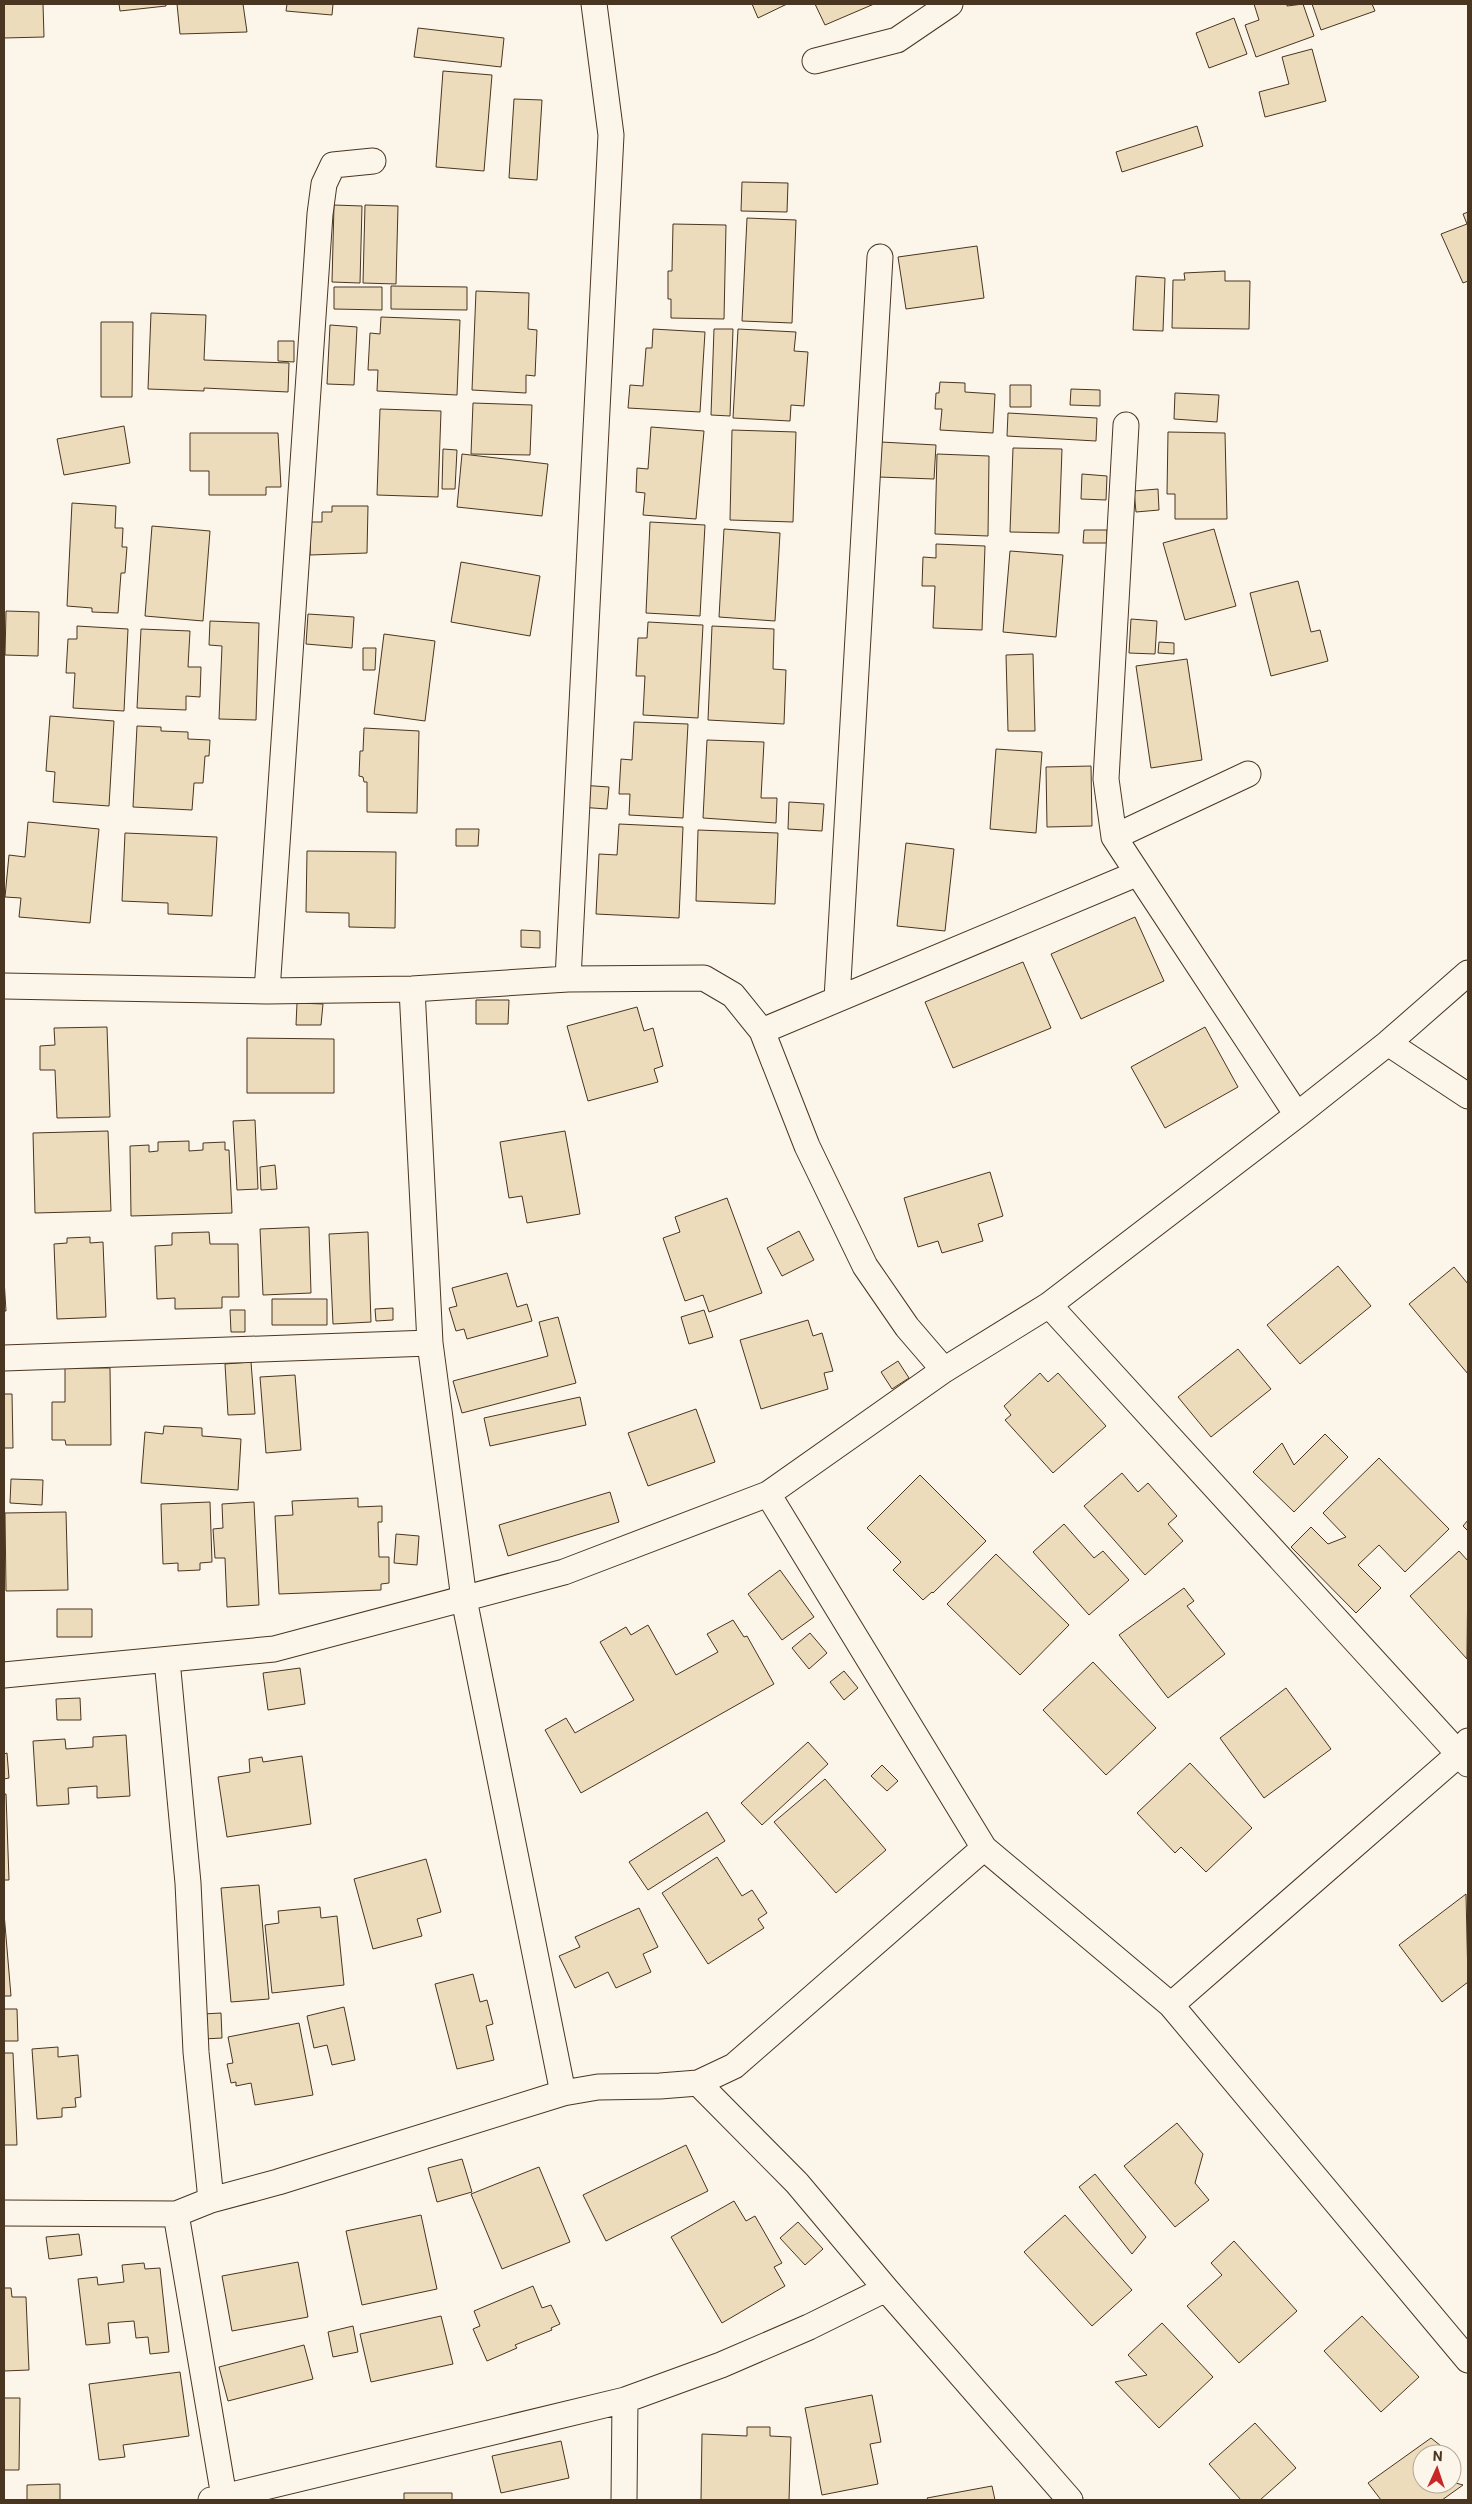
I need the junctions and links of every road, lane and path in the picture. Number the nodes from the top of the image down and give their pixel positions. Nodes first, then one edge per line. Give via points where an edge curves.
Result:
1 (594, 4) edge
2 (950, 4) edge
3 (815, 61) dead end
4 (373, 161) dead end
5 (880, 257) dead end
6 (1126, 425) dead end
7 (1248, 774) dead end
8 (1114, 837) junction
9 (1136, 874) junction
10 (1468, 973) edge
11 (568, 979) junction
12 (4, 986) edge
13 (412, 989) junction
14 (267, 991) junction
15 (837, 999) junction
16 (762, 1031) junction
17 (1388, 1043) junction
18 (1468, 1096) edge
19 (1297, 1115) junction
20 (1049, 1305) junction
21 (430, 1343) junction
22 (4, 1358) edge
23 (944, 1370) junction
24 (768, 1494) junction
25 (464, 1599) junction
26 (168, 1660) junction
27 (4, 1676) edge
28 (1465, 1753) edge
29 (984, 1848) junction
30 (1171, 2005) junction
31 (698, 2083) junction
32 (562, 2093) junction
33 (210, 2200) junction
34 (4, 2213) edge
35 (176, 2214) junction
36 (886, 2289) junction
37 (1468, 2360) edge
38 (625, 2400) junction
39 (218, 2499) edge
40 (624, 2500) edge
41 (1070, 2500) edge

1 - 11 street via 606,87 610,154
2 - 3 street via 897,40
4 - 14 street via 333,165 324,184 320,214
5 - 15 street
6 - 8 street via 1106,778
7 - 8 street
8 - 9 street
9 - 15 street
9 - 19 street
10 - 17 street
11 - 13 street
11 - 16 street via 704,978 733,995
12 - 14 street
13 - 14 street
13 - 21 street
15 - 16 street
16 - 23 street via 808,1146 864,1266 906,1328
17 - 18 street
17 - 19 street
19 - 20 street
20 - 23 street
20 - 28 street
21 - 22 street
21 - 25 street
23 - 24 street
24 - 25 street via 564,1572
24 - 29 street
25 - 26 street via 274,1649
25 - 32 street
26 - 27 street
26 - 33 street via 188,1883 196,2052
28 - 30 street
29 - 30 street
29 - 31 street via 734,2066
30 - 37 street
31 - 32 street via 598,2087
31 - 36 street via 798,2183
32 - 33 street via 297,2177
33 - 35 street
34 - 35 street
35 - 39 street
36 - 38 street via 721,2365
36 - 41 street
38 - 39 street
38 - 40 street

